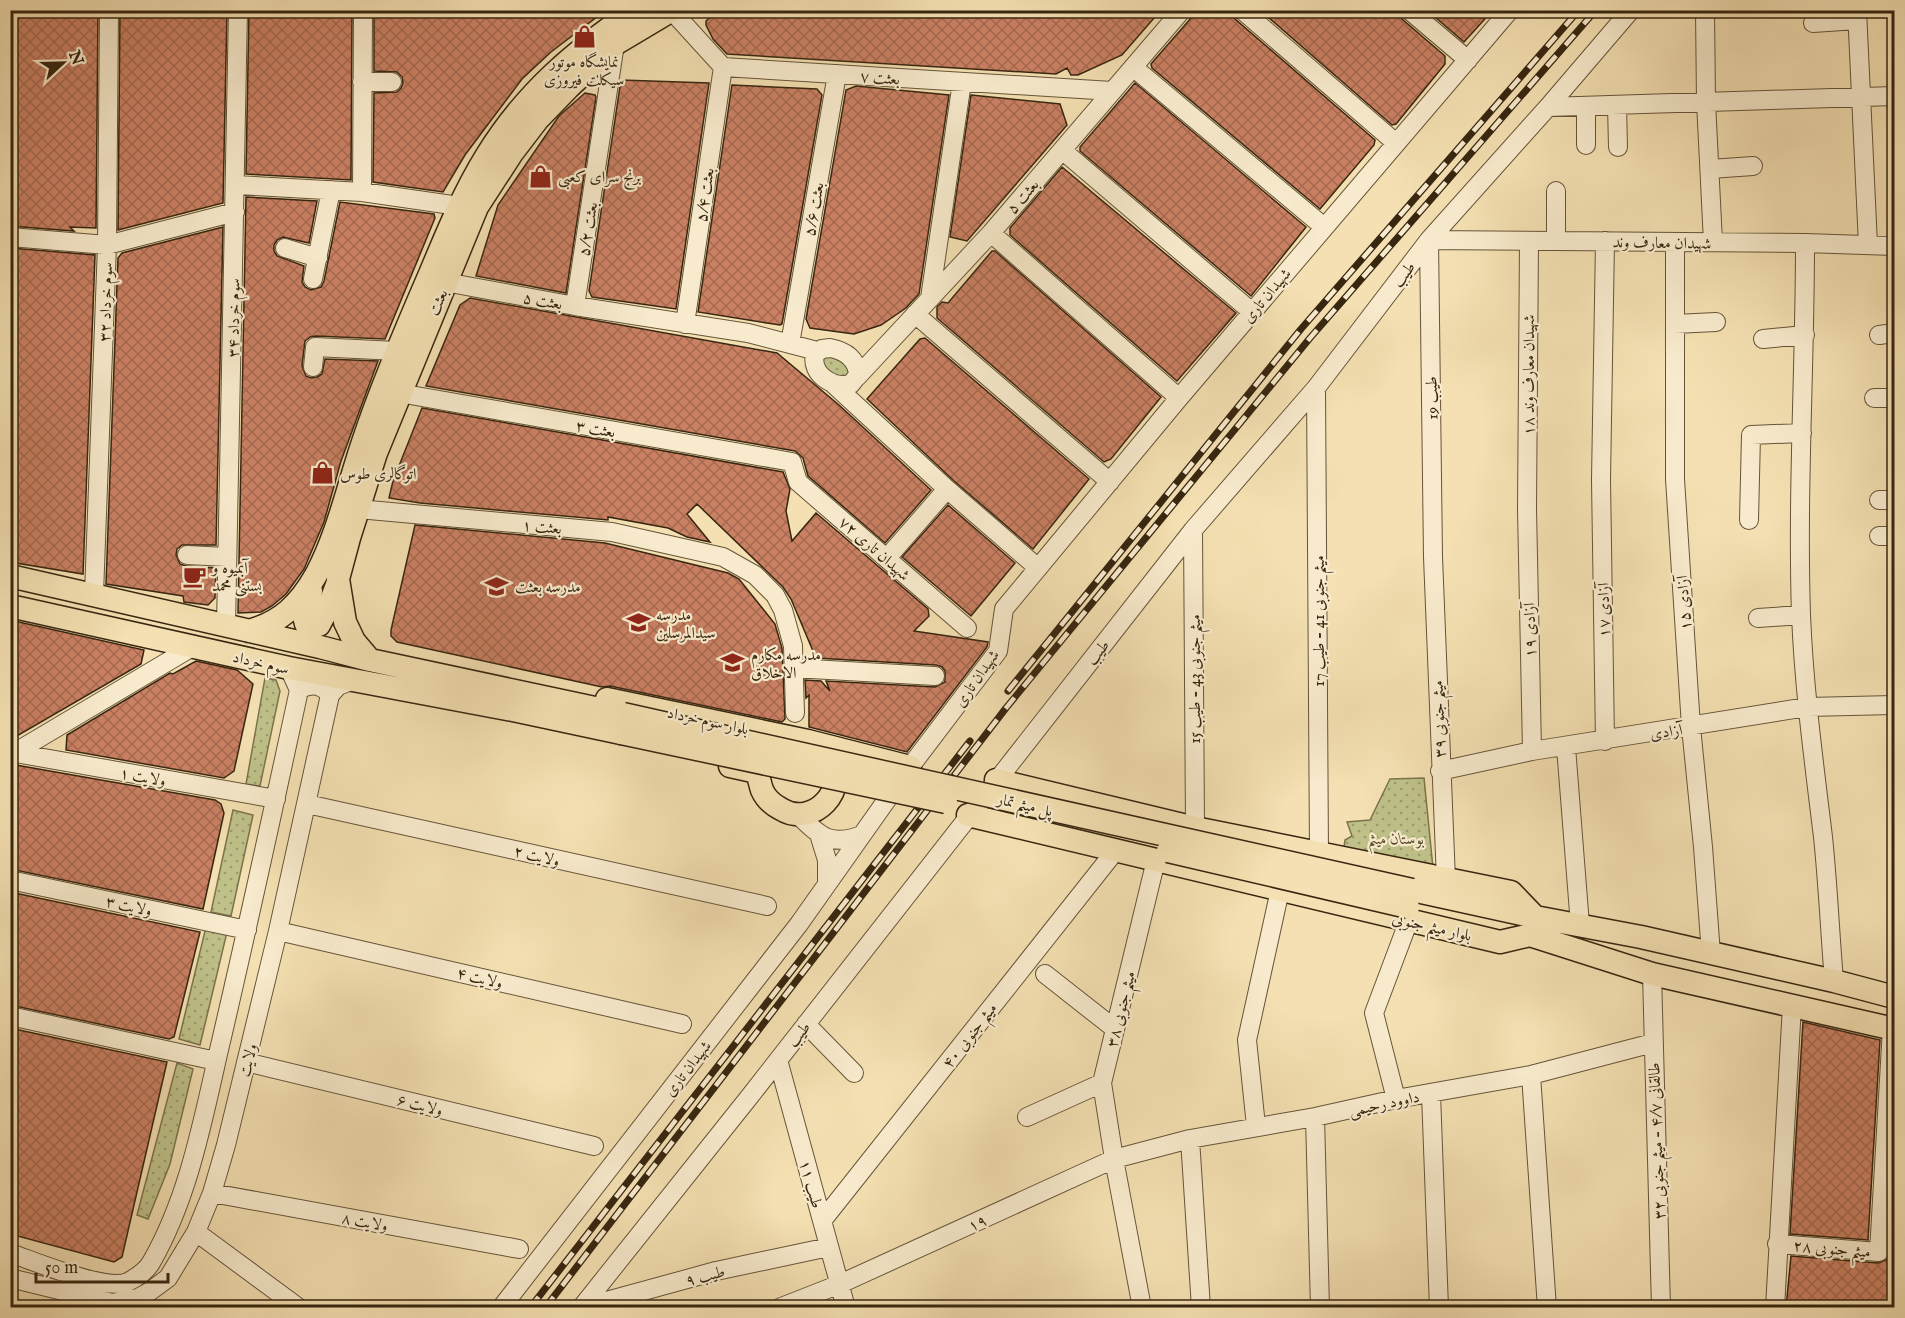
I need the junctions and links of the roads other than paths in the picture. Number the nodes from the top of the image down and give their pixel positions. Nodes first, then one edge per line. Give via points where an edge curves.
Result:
1 (109, 10) edge
2 (238, 10) edge
3 (363, 10) edge
4 (635, 10) edge
5 (672, 10) edge
6 (1242, 10) edge
7 (1409, 10) edge
8 (1510, 10) edge
9 (1631, 10) edge
10 (1705, 10) edge
11 (1176, 14) edge
12 (1857, 15) edge
13 (1813, 23) dead end
14 (615, 44) junction
15 (1468, 60) junction
16 (723, 67) junction
17 (1133, 67) junction
18 (837, 74) junction
19 (392, 81) dead end
20 (362, 82) junction
21 (962, 82) junction
22 (1112, 91) junction
23 (1894, 96) edge
24 (1860, 97) junction
25 (1706, 102) junction
26 (1617, 105) junction
27 (1586, 106) junction
28 (1548, 107) junction
29 (1396, 143) junction
30 (1586, 145) dead end
31 (1618, 147) dead end
32 (1062, 150) junction
33 (1753, 166) dead end
34 (1710, 169) junction
35 (236, 186) junction
36 (331, 190) junction
37 (1556, 191) dead end
38 (362, 192) junction
39 (459, 206) junction
40 (235, 213) junction
41 (1324, 227) junction
42 (991, 233) junction
43 (10, 237) edge
44 (1429, 240) junction
45 (1529, 241) junction
46 (1556, 241) junction
47 (1605, 241) junction
48 (1675, 242) junction
49 (1713, 242) junction
50 (1805, 243) junction
51 (107, 245) junction
52 (1868, 245) junction
53 (1894, 246) edge
54 (285, 248) dead end
55 (318, 258) junction
56 (313, 279) dead end
57 (446, 282) junction
58 (930, 298) junction
59 (575, 306) junction
60 (1252, 312) junction
61 (915, 314) junction
62 (1716, 322) dead end
63 (685, 324) junction
64 (1675, 324) junction
65 (1805, 335) junction
66 (1763, 339) dead end
67 (790, 344) junction
68 (397, 351) junction
69 (817, 351) junction
70 (313, 367) dead end
71 (857, 377) junction
72 (831, 382) junction
73 (1316, 388) junction
74 (399, 393) junction
75 (1179, 398) junction
76 (1874, 398) dead end
77 (1894, 398) edge
78 (1802, 433) junction
79 (792, 462) joint
80 (1110, 482) junction
81 (947, 489) junction
82 (358, 509) junction
83 (1527, 509) joint
84 (1749, 520) dead end
85 (1193, 530) junction
86 (187, 555) dead end
87 (227, 557) junction
88 (1433, 557) joint
89 (887, 558) junction
90 (1037, 567) junction
91 (316, 575) junction
92 (10, 576) edge
93 (339, 579) junction
94 (94, 594) junction
95 (10, 606) edge
96 (1801, 615) junction
97 (1758, 618) dead end
98 (226, 626) junction
99 (967, 628) dead end
100 (249, 631) junction
101 (195, 646) junction
102 (320, 646) joint
103 (370, 660) junction
104 (289, 668) junction
105 (793, 668) junction
106 (936, 676) dead end
107 (351, 681) junction
108 (299, 690) junction
109 (330, 695) junction
110 (509, 699) junction
111 (1894, 705) edge
112 (1807, 707) junction
113 (795, 712) dead end
114 (1691, 727) junction
115 (808, 741) junction
116 (1605, 741) junction
117 (1566, 747) junction
118 (1532, 751) junction
119 (12, 753) edge
120 (910, 767) junction
121 (1440, 771) junction
122 (996, 780) junction
123 (1050, 794) junction
124 (276, 799) junction
125 (307, 804) junction
126 (792, 814) junction
127 (968, 815) junction
128 (1195, 828) junction
129 (1039, 833) junction
130 (819, 834) junction
131 (862, 835) junction
132 (1116, 850) junction
133 (1319, 855) junction
134 (1156, 860) junction
135 (10, 880) edge
136 (1446, 880) junction
137 (827, 884) junction
138 (1280, 890) junction
139 (767, 906) dead end
140 (1410, 906) junction
141 (1580, 925) junction
142 (1532, 926) junction
143 (247, 930) junction
144 (278, 930) junction
145 (1711, 954) junction
146 (1045, 974) dead end
147 (1652, 974) junction
148 (1834, 981) junction
149 (1894, 997) edge
150 (1791, 1005) junction
151 (11, 1016) edge
152 (682, 1024) dead end
153 (806, 1024) junction
154 (1893, 1028) edge
155 (1115, 1029) junction
156 (1653, 1043) junction
157 (778, 1060) junction
158 (216, 1061) junction
159 (246, 1062) junction
160 (854, 1073) dead end
161 (1531, 1075) junction
162 (1102, 1083) junction
163 (1431, 1094) junction
164 (1396, 1099) junction
165 (1028, 1117) dead end
166 (1315, 1118) junction
167 (1256, 1126) junction
168 (1190, 1139) junction
169 (594, 1146) dead end
170 (1114, 1159) junction
171 (212, 1193) junction
172 (822, 1221) junction
173 (196, 1232) junction
174 (1777, 1244) junction
175 (829, 1247) junction
176 (519, 1249) dead end
177 (10, 1253) edge
178 (151, 1264) junction
179 (10, 1278) edge
180 (168, 1278) junction
181 (114, 1283) junction
182 (840, 1284) junction
183 (112, 1303) junction
184 (1135, 1305) edge
185 (299, 1308) edge
186 (501, 1308) edge
187 (581, 1308) edge
188 (779, 1308) edge
189 (846, 1308) edge
190 (1201, 1308) edge
191 (1320, 1308) edge
192 (1439, 1308) edge
193 (1547, 1308) edge
194 (1661, 1308) edge
195 (1775, 1308) edge

1 - 51 street, سوم خرداد ۳۲
2 - 35 street, سوم خرداد ۳۴
3 - 20 street
4 - 39 main road, بعثت via 548,77 487,154
5 - 14 main road, بعثت
5 - 16 street
6 - 29 street
7 - 15 street
8 - 15 street, شهیدان تاری
9 - 28 street, طیب
10 - 25 street
11 - 17 street, بعثت ۵
12 - 13 street
12 - 24 street
14 - 57 main road, بعثت via 538,119 512,153 477,207
14 - 59 street, بعثت ۵/۲
15 - 29 street, شهیدان تاری
16 - 18 street, بعثت ۷
16 - 63 street, بعثت ۵/۴
17 - 22 street, بعثت ۵
17 - 41 street
18 - 21 street, بعثت ۷
18 - 67 street, بعثت ۵/۶
19 - 20 street
20 - 38 street
21 - 22 street, بعثت ۷
21 - 58 street
22 - 32 street, بعثت ۵
23 - 24 street
24 - 25 street
24 - 52 street
25 - 26 street
25 - 34 street
26 - 27 street
26 - 31 street
27 - 28 street
27 - 30 street
28 - 44 street, طیب
29 - 41 street, شهیدان تاری
32 - 42 street, بعثت ۵
32 - 60 street
33 - 34 street
34 - 49 street
35 - 36 street
35 - 40 street, سوم خرداد ۳۴
36 - 38 street
36 - 55 street
37 - 46 street
38 - 39 street
39 - 68 main road, بعثت
40 - 51 street
40 - 87 street, سوم خرداد ۳۴
41 - 60 street, شهیدان تاری
42 - 58 street, بعثت ۵
42 - 75 street
43 - 51 street
44 - 45 street, شهیدان معارف وند
44 - 73 street, طیب
44 - 88 street, طیب 19
45 - 46 street, شهیدان معارف وند
45 - 83 street, شهیدان معارف وند ۱۸
46 - 47 street, شهیدان معارف وند
47 - 48 street, شهیدان معارف وند
47 - 116 street, آزادی ۱۷ via 1601,480
48 - 49 street, شهیدان معارف وند
48 - 64 street, آزادی ۱۵
49 - 50 street, شهیدان معارف وند
50 - 52 street, شهیدان معارف وند
50 - 65 street
51 - 94 street, سوم خرداد ۳۲
52 - 53 street, شهیدان معارف وند
54 - 55 street
55 - 56 street
57 - 59 street, بعثت ۵
57 - 74 main road, بعثت
58 - 61 street, بعثت ۵
59 - 63 street, بعثت ۵
60 - 75 street, شهیدان تاری
61 - 71 street, بعثت ۵
61 - 80 street
62 - 64 street
63 - 67 street, بعثت ۵
64 - 114 street, آزادی ۱۵ via 1675,479
65 - 66 street
65 - 78 street
67 - 69 street, بعثت ۵
68 - 70 street via 315,347
68 - 91 main road, بعثت
69 - 71 street via 843,351 855,362
69 - 72 street via 814,365
71 - 72 street via 847,385
72 - 81 street
73 - 85 street, طیب
73 - 133 street, میثم جنوبی 41 - طیب 17
74 - 79 street, بعثت ۳
74 - 82 main road, بعثت
75 - 80 street, شهیدان تاری
76 - 77 street
78 - 84 street via 1751,435
78 - 96 street
79 - 89 street, شهیدان تاری ۷۲ via 798,482
80 - 90 street, شهیدان تاری
81 - 89 street
81 - 90 street
82 - 93 main road, بعثت
82 - 105 street, بعثت ۱ via 612,532 723,557 755,575 775,596 789,624
83 - 118 street, آزادی ۱۹
85 - 122 street, طیب
85 - 128 street, میثم جنوبی 43 - طیب 15
86 - 87 street
87 - 98 street, سوم خرداد ۳۴
88 - 121 street, میثم جنوبی ۳۹
89 - 99 street, شهیدان تاری ۷۲
90 - 120 street, شهیدان تاری via 1004,609 998,651
91 - 93 main road via 304,616 310,627 324,619
91 - 100 main road, بعثت via 292,610 267,626
92 - 94 main road, سوم خرداد
93 - 103 main road, بعثت via 345,622
94 - 98 main road, سوم خرداد
95 - 101 main road, سوم خرداد
96 - 97 street
96 - 112 street
98 - 100 main road, سوم خرداد
100 - 102 main road, سوم خرداد
101 - 104 main road, سوم خرداد
101 - 119 street
102 - 103 main road, بلوار سوم خرداد
103 - 110 main road, بلوار سوم خرداد
104 - 107 main road, سوم خرداد
104 - 108 street
105 - 106 street
105 - 113 street, بعثت ۱
107 - 109 street via 338,686
107 - 110 main road, سوم خرداد
108 - 109 street via 309,685 320,686
108 - 124 street, ولایت
109 - 125 street, ولایت
110 - 115 main road, بلوار سوم خرداد via 543,685
110 - 126 main road, بلوار سوم خرداد via 539,726 757,772 772,804
110 - 140 main road, پل میثم تمار, bridge
111 - 112 street, آزادی
112 - 114 street, آزادی
112 - 148 street
114 - 116 street, آزادی
114 - 145 street, آزادی ۱۵
115 - 120 main road, بلوار سوم خرداد
115 - 126 main road via 829,758 836,774 834,788 824,806 812,813
116 - 117 street, آزادی
117 - 118 street, آزادی
117 - 141 street
118 - 121 street, آزادی
119 - 124 street, ولایت ۱
120 - 131 street, شهیدان تاری
121 - 136 street, میثم جنوبی ۳۹
122 - 123 main road
122 - 127 street, طیب
123 - 128 main road
123 - 129 main road via 1039,796 1031,804 1028,815
124 - 143 street, ولایت
125 - 139 street, ولایت ۲
125 - 144 street, ولایت
126 - 130 street
127 - 129 main road, بلوار میثم جنوبی
127 - 153 street, طیب
128 - 133 main road
129 - 132 main road, بلوار میثم جنوبی
130 - 131 street via 834,841
130 - 137 street via 827,860
131 - 137 street, شهیدان تاری
132 - 134 main road, بلوار میثم جنوبی
132 - 172 street, میثم جنوبی ۴۰
133 - 136 main road
134 - 138 main road, بلوار میثم جنوبی
134 - 155 street, میثم جنوبی ۳۸
135 - 143 street, ولایت ۳
136 - 142 main road via 1511,892
137 - 186 street, شهیدان تاری
138 - 140 main road, بلوار میثم جنوبی
138 - 167 street via 1247,1040
140 - 142 main road, پل میثم تمار
140 - 142 main road, بلوار میثم جنوبی via 1500,942
140 - 164 street via 1374,1013
141 - 142 main road, بلوار میثم جنوبی
141 - 145 main road, بلوار میثم جنوبی
142 - 147 main road
143 - 158 street, ولایت
144 - 152 street, ولایت ۴
144 - 159 street, ولایت
145 - 148 main road, بلوار میثم جنوبی
146 - 155 street
147 - 150 main road
147 - 156 street, طالقانی ۴/۷ - میثم جنوبی ۳۲
148 - 149 main road, بلوار میثم جنوبی
150 - 154 main road
150 - 174 street
151 - 158 street
153 - 157 street, طیب
153 - 160 street
154 - 174 street, میثم جنوبی ۲۸ via 1879,1252
155 - 162 street, میثم جنوبی ۳۸
156 - 161 street, داوود رحیمی
156 - 194 street, طالقانی ۴/۷ - میثم جنوبی ۳۲
157 - 172 street, طیب ۱۱
157 - 187 street, طیب
158 - 178 street, ولایت via 192,1164
159 - 169 street, ولایت ۶
159 - 171 street, ولایت
161 - 163 street, داوود رحیمی
161 - 193 street
162 - 165 street
162 - 170 street, میثم جنوبی ۳۸
163 - 164 street, داوود رحیمی
163 - 192 street
164 - 166 street, داوود رحیمی
166 - 167 street, داوود رحیمی
166 - 191 street
167 - 168 street, داوود رحیمی
168 - 170 street, داوود رحیمی
168 - 190 street
170 - 182 street, ۱۹
170 - 184 street, میثم جنوبی ۳۸
171 - 173 street, ولایت
171 - 176 street, ولایت ۸
172 - 175 street, طیب ۱۱
173 - 180 street, ولایت
173 - 185 street
174 - 195 street
175 - 182 street, طیب ۱۱
175 - 187 street, طیب ۹ via 716,1271
177 - 181 street, ولایت via 82,1278
178 - 180 street via 154,1277
178 - 181 street, ولایت via 125,1284
179 - 183 street, ولایت
180 - 183 street, ولایت via 138,1298
181 - 183 street via 120,1290 119,1298
182 - 188 street, ۱۹
182 - 189 street, طیب ۱۱

